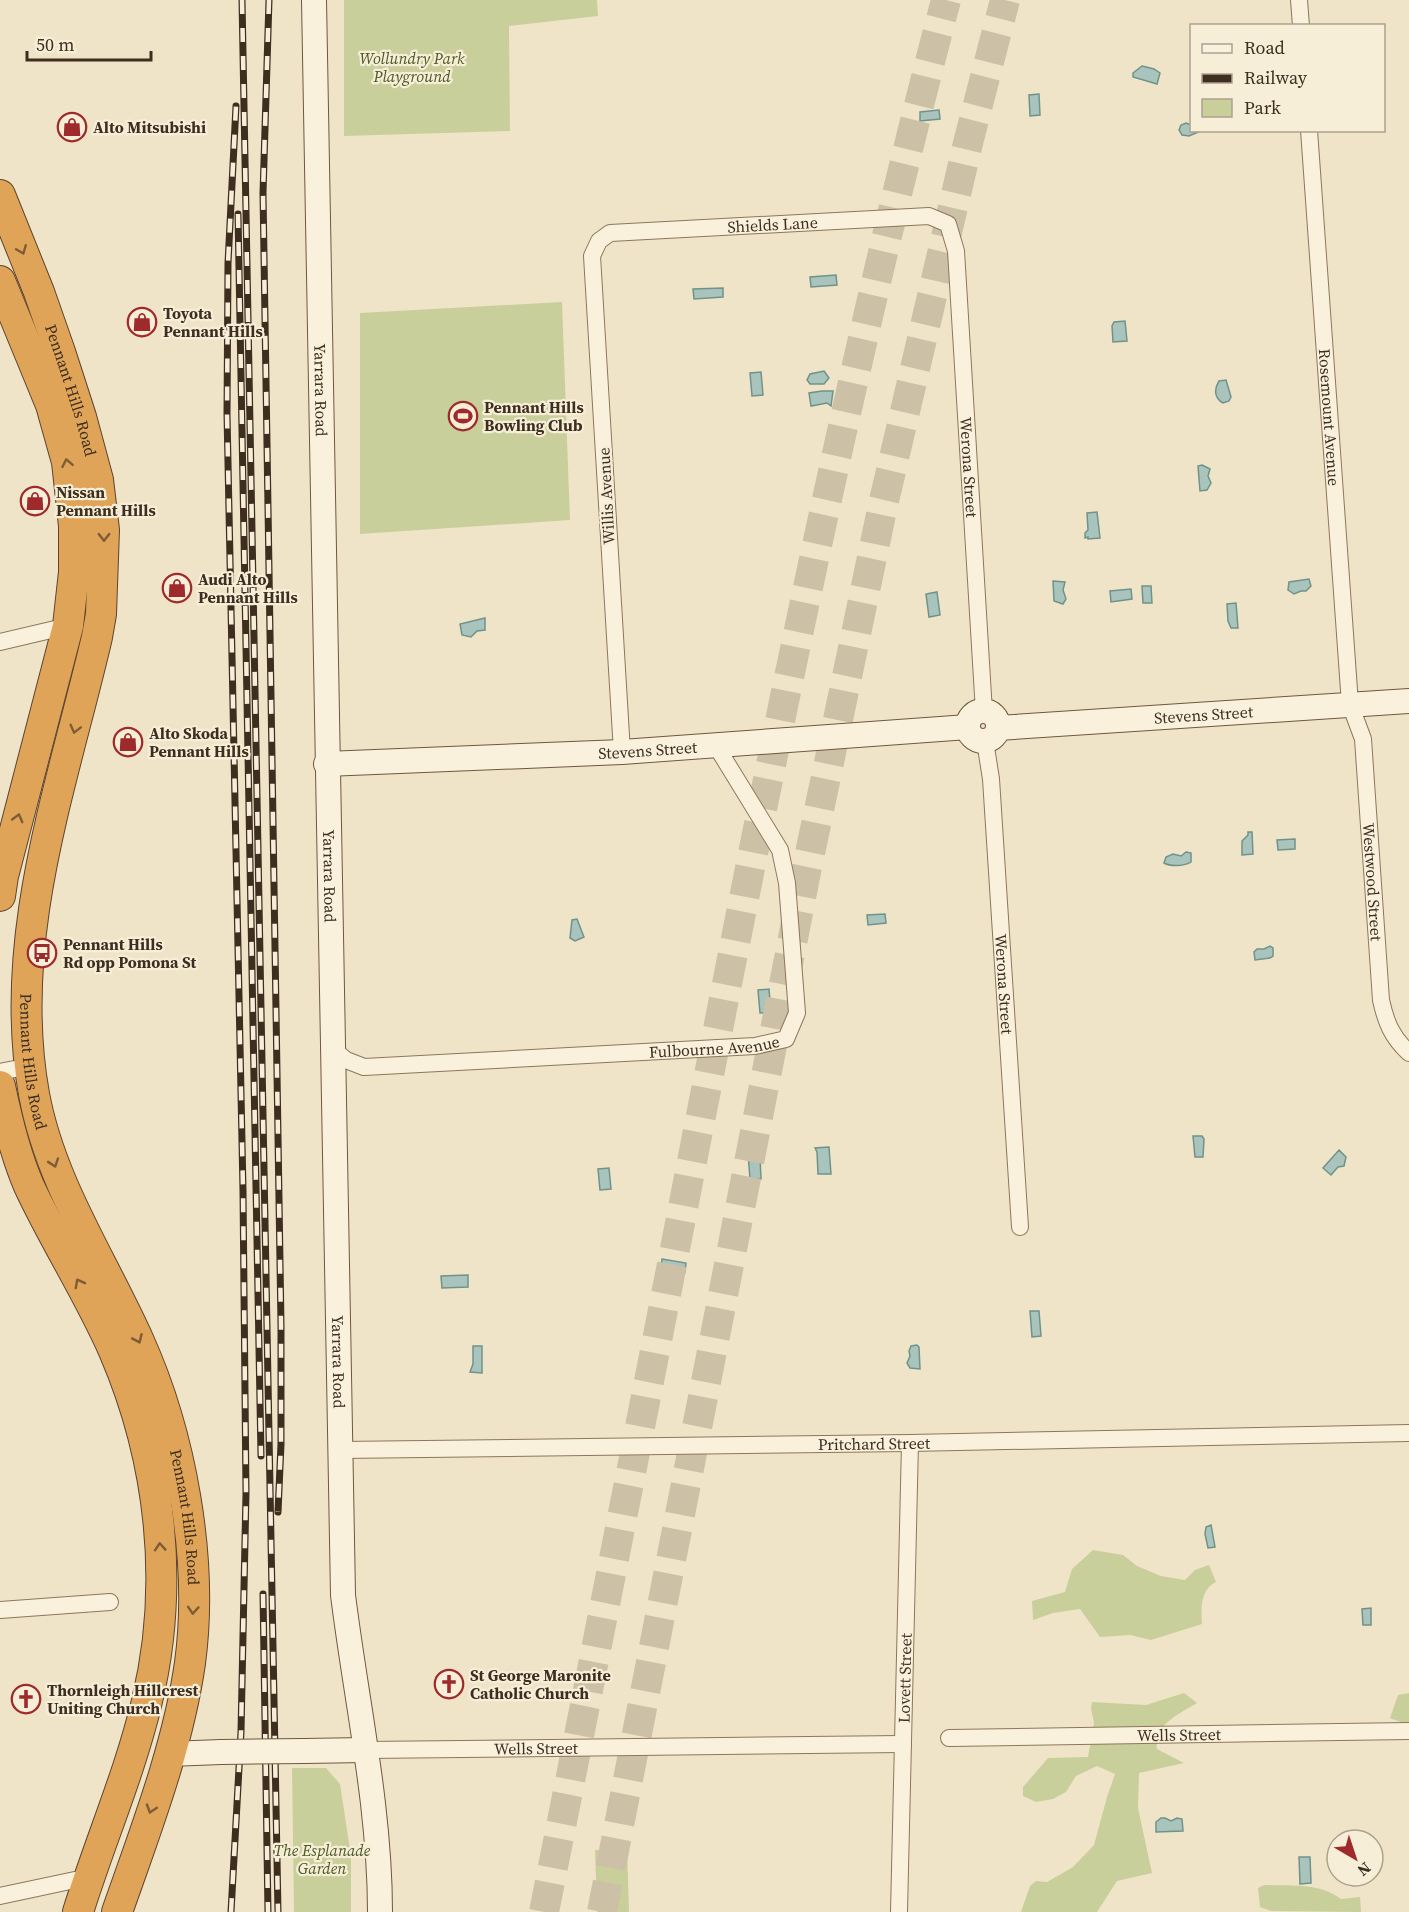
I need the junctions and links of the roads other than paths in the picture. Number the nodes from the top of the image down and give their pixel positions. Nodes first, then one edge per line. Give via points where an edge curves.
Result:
1 (314, 0) edge
2 (1299, 0) edge
3 (1301, 24) edge
4 (1309, 132) edge
5 (0, 195) edge
6 (948, 224) joint
7 (599, 241) joint
8 (0, 281) edge
9 (68, 626) junction
10 (0, 642) edge
11 (1409, 701) edge
12 (1350, 704) junction
13 (984, 727) junction
14 (715, 744) junction
15 (622, 752) junction
16 (326, 765) junction
17 (0, 896) edge
18 (331, 1047) junction
19 (1409, 1053) edge
20 (30, 1066) junction
21 (0, 1072) edge
22 (0, 1086) edge
23 (1020, 1227) dead end
24 (1409, 1433) edge
25 (910, 1443) junction
26 (340, 1450) junction
27 (110, 1602) dead end
28 (0, 1610) edge
29 (1409, 1731) edge
30 (949, 1738) dead end
31 (903, 1744) junction
32 (365, 1749) junction
33 (169, 1754) junction
34 (104, 1833) junction
35 (89, 1877) junction
36 (0, 1896) edge
37 (78, 1912) edge
38 (117, 1912) edge
39 (380, 1912) edge
40 (899, 1912) edge

1 - 16 main road, Yarrara Road
2 - 3 street
4 - 12 street, Rosemount Avenue
5 -> 20 highway, Pennant Hills Road via 39,292 81,417 98,480 104,530 97,637 32,915 27,964
6 - 7 street, Shields Lane via 929,216 610,233
6 - 13 street, Werona Street via 956,251
7 - 15 street, Willis Avenue via 592,256
9 -> 8 highway, Pennant Hills Road via 74,526 67,462 51,405
9 - 10 street
17 -> 9 highway, Pennant Hills Road
11 - 12 main road, Stevens Street
12 - 13 main road, Stevens Street
12 - 19 street, Westwood Street via 1363,740 1381,1000 1389,1030
13 - 14 main road, Stevens Street
13 - 23 street, Werona Street via 991,779
14 - 15 main road, Stevens Street
14 - 18 street, Fulbourne Avenue via 780,850 787,883 797,1013 786,1039 755,1046 364,1067 346,1060
15 - 16 main road, Stevens Street
16 - 18 main road, Yarrara Road
18 - 26 main road, Yarrara Road
20 - 21 street
20 -> 33 highway, Pennant Hills Road via 34,1096 57,1172 138,1338 173,1435 186,1507 194,1594 190,1662
34 -> 22 highway, Pennant Hills Road via 134,1747 156,1659 162,1595 156,1501 131,1395 113,1350 29,1185 13,1142
24 - 25 street, Pritchard Street
25 - 26 street, Pritchard Street
25 - 31 street, Lovett Street
26 - 32 main road, Yarrara Road via 342,1595
27 - 28 street
29 - 30 street, Wells Street
31 - 32 street, Wells Street
31 - 40 street, Lovett Street
32 - 33 main road, Wells Street, bridge
32 - 39 main road, Yarrara Road via 378,1855
33 - 34 highway via 151,1757
33 -> 38 highway, Pennant Hills Road
34 - 35 highway, Pennant Hills Road
35 - 36 street
35 - 37 highway, Pennant Hills Road

